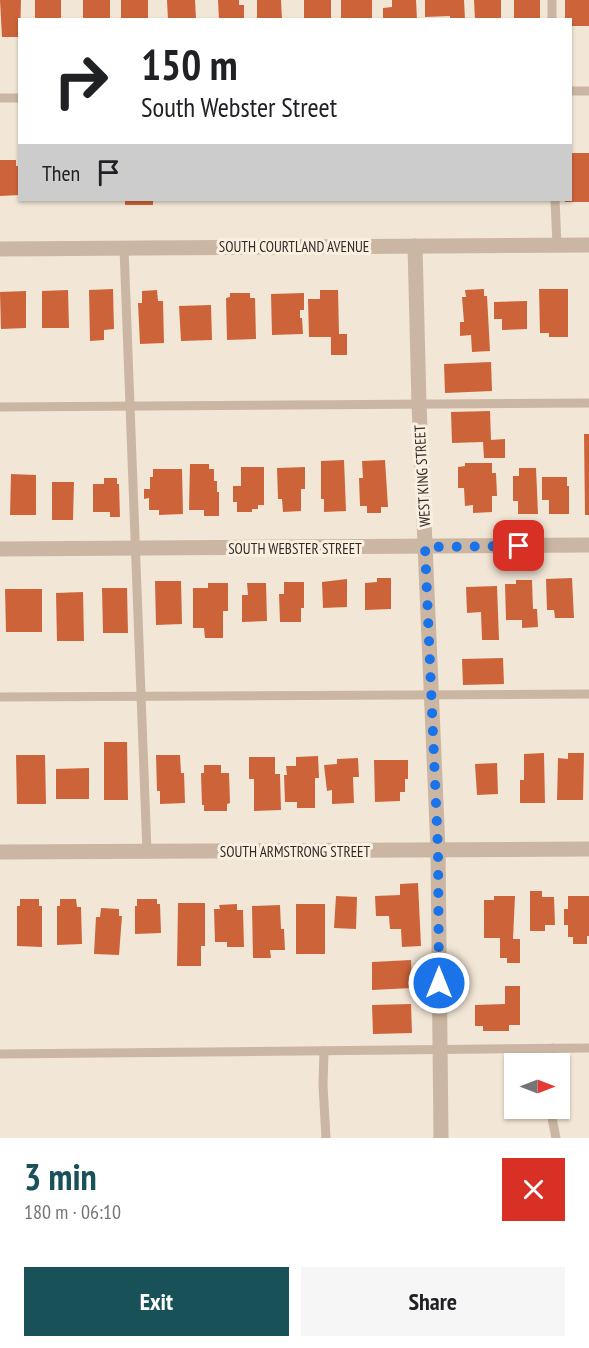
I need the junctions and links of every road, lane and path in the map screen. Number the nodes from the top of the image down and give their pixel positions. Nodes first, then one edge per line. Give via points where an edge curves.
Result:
1 (552, 0) edge
2 (552, 18) edge
3 (572, 91) edge
4 (589, 91) edge
5 (0, 98) edge
6 (18, 98) edge
7 (555, 201) edge
8 (557, 245) junction
9 (589, 245) edge
10 (415, 246) junction
11 (124, 248) junction
12 (0, 249) edge
13 (589, 403) edge
14 (418, 404) junction
15 (130, 405) junction
16 (0, 407) edge
17 (589, 545) edge
18 (425, 547) junction
19 (135, 548) junction
20 (0, 549) edge
21 (589, 694) edge
22 (431, 695) junction
23 (141, 696) junction
24 (0, 697) edge
25 (589, 849) edge
26 (438, 850) junction
27 (0, 852) edge
28 (147, 852) junction
29 (553, 1048) junction
30 (589, 1048) edge
31 (440, 1049) junction
32 (324, 1050) junction
33 (553, 1053) edge
34 (0, 1054) edge
35 (552, 1119) edge
36 (326, 1138) edge
37 (441, 1138) edge
38 (556, 1138) edge

1 - 2 lane
3 - 4 lane
5 - 6 lane
7 - 8 lane
8 - 9 street, SOUTH COURTLAND AVENUE
8 - 10 street, SOUTH COURTLAND AVENUE
10 - 11 street, SOUTH COURTLAND AVENUE
10 - 14 street, WEST KING STREET
11 - 12 street, SOUTH COURTLAND AVENUE
11 - 15 lane
13 - 14 lane
14 - 15 lane
14 - 18 street, WEST KING STREET
15 - 16 lane
15 - 19 lane
17 - 18 street, SOUTH WEBSTER STREET
18 - 19 street, SOUTH WEBSTER STREET
18 - 22 street, WEST KING STREET
19 - 20 street, SOUTH WEBSTER STREET
19 - 23 lane
21 - 22 lane
22 - 23 lane
22 - 26 street, WEST KING STREET
23 - 24 lane
23 - 28 lane
25 - 26 street, SOUTH ARMSTRONG STREET
26 - 28 street, SOUTH ARMSTRONG STREET
26 - 31 street, WEST KING STREET
27 - 28 street, SOUTH ARMSTRONG STREET
29 - 30 lane
29 - 31 lane
29 - 33 lane
31 - 32 lane
31 - 37 street, WEST KING STREET
32 - 34 lane
32 - 36 lane
35 - 38 lane

